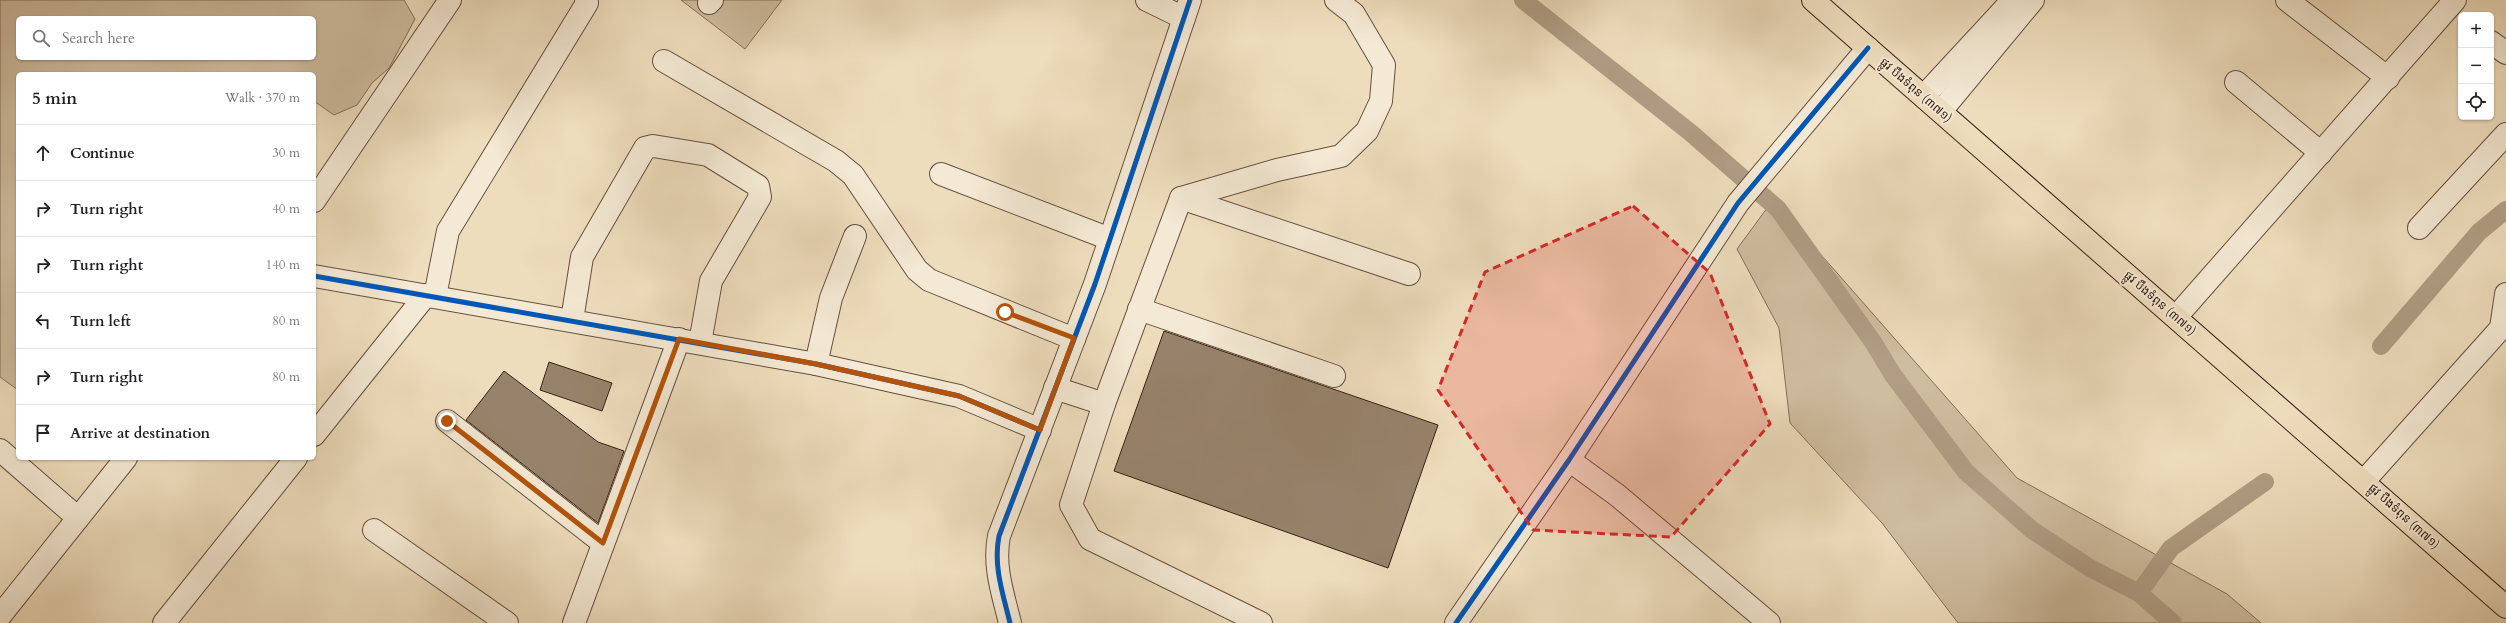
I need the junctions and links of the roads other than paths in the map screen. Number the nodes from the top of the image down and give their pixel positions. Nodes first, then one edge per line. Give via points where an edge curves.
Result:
1 (450, 0) edge
2 (586, 0) edge
3 (1147, 0) edge
4 (1336, 0) edge
5 (2016, 0) edge
6 (2033, 0) edge
7 (2287, 0) edge
8 (1815, 1) edge
9 (1187, 9) edge
10 (2454, 10) edge
11 (2494, 44) edge
12 (1868, 48) junction
13 (2506, 53) edge
14 (664, 61) dead end
15 (2388, 78) junction
16 (2236, 82) dead end
17 (1924, 96) junction
18 (1940, 111) junction
19 (2506, 134) edge
20 (2321, 153) junction
21 (941, 174) dead end
22 (316, 198) edge
23 (1180, 198) junction
24 (2420, 228) dead end
25 (855, 236) dead end
26 (1110, 239) junction
27 (1409, 274) dead end
28 (316, 276) edge
29 (2506, 294) edge
30 (431, 295) junction
31 (1140, 309) junction
32 (2176, 317) junction
33 (572, 320) junction
34 (2504, 330) edge
35 (1074, 338) junction
36 (689, 341) junction
37 (816, 364) junction
38 (1334, 376) dead end
39 (1055, 388) junction
40 (1104, 404) junction
41 (447, 421) dead end
42 (1040, 430) junction
43 (316, 433) edge
44 (0, 450) edge
45 (124, 460) edge
46 (294, 460) edge
47 (1569, 460) junction
48 (2364, 481) junction
49 (78, 518) junction
50 (374, 530) dead end
51 (603, 543) junction
52 (2506, 607) edge
53 (0, 616) edge
54 (164, 623) edge
55 (507, 623) edge
56 (574, 623) edge
57 (1010, 623) edge
58 (1261, 623) edge
59 (1456, 623) edge
60 (1769, 623) edge

1 - 22 street
2 - 30 street via 587,3 448,231
3 - 9 street
4 - 23 street via 1354,14 1384,65 1381,102 1367,131 1341,156 1277,170
5 - 17 street via 2010,3
6 - 18 street
7 - 15 street
8 - 12 main road, ផ្លូវ បឹងទំពុន (៣៧១)
9 - 26 street
10 - 15 street
11 - 13 street
12 - 17 main road, ផ្លូវ បឹងទំពុន (៣៧១)
12 - 47 street via 1783,146 1738,203
14 - 35 street via 836,161 853,175 917,270 929,280
15 - 20 street
16 - 20 street
17 - 18 main road, ផ្លូវ បឹងទំពុន (៣៧១)
18 - 32 main road, ផ្លូវ បឹងទំពុន (៣៧១)
19 - 24 street
20 - 32 street
21 - 26 street
23 - 27 street
23 - 31 street
25 - 37 street via 831,298
26 - 35 street
28 - 30 street
29 - 34 street
30 - 33 street
30 - 43 street
31 - 38 street
31 - 40 street
32 - 48 main road, ផ្លូវ បឹងទំពុន (៣៧១)
33 - 36 street
33 - 36 street via 582,257 645,148 653,146 708,155 758,186 760,197 710,281
34 - 48 street
35 - 39 street
36 - 37 street
36 - 51 street
37 - 42 street via 959,396
39 - 40 street
39 - 42 street
40 - 58 street via 1071,505 1090,539
41 - 51 street
42 - 57 street via 999,536 996,552
44 - 49 street
45 - 49 street
46 - 54 street
47 - 59 street
47 - 60 street via 1617,495
48 - 52 main road, ផ្លូវ បឹងទំពុន (៣៧១)
49 - 53 street
50 - 55 street
51 - 56 street

